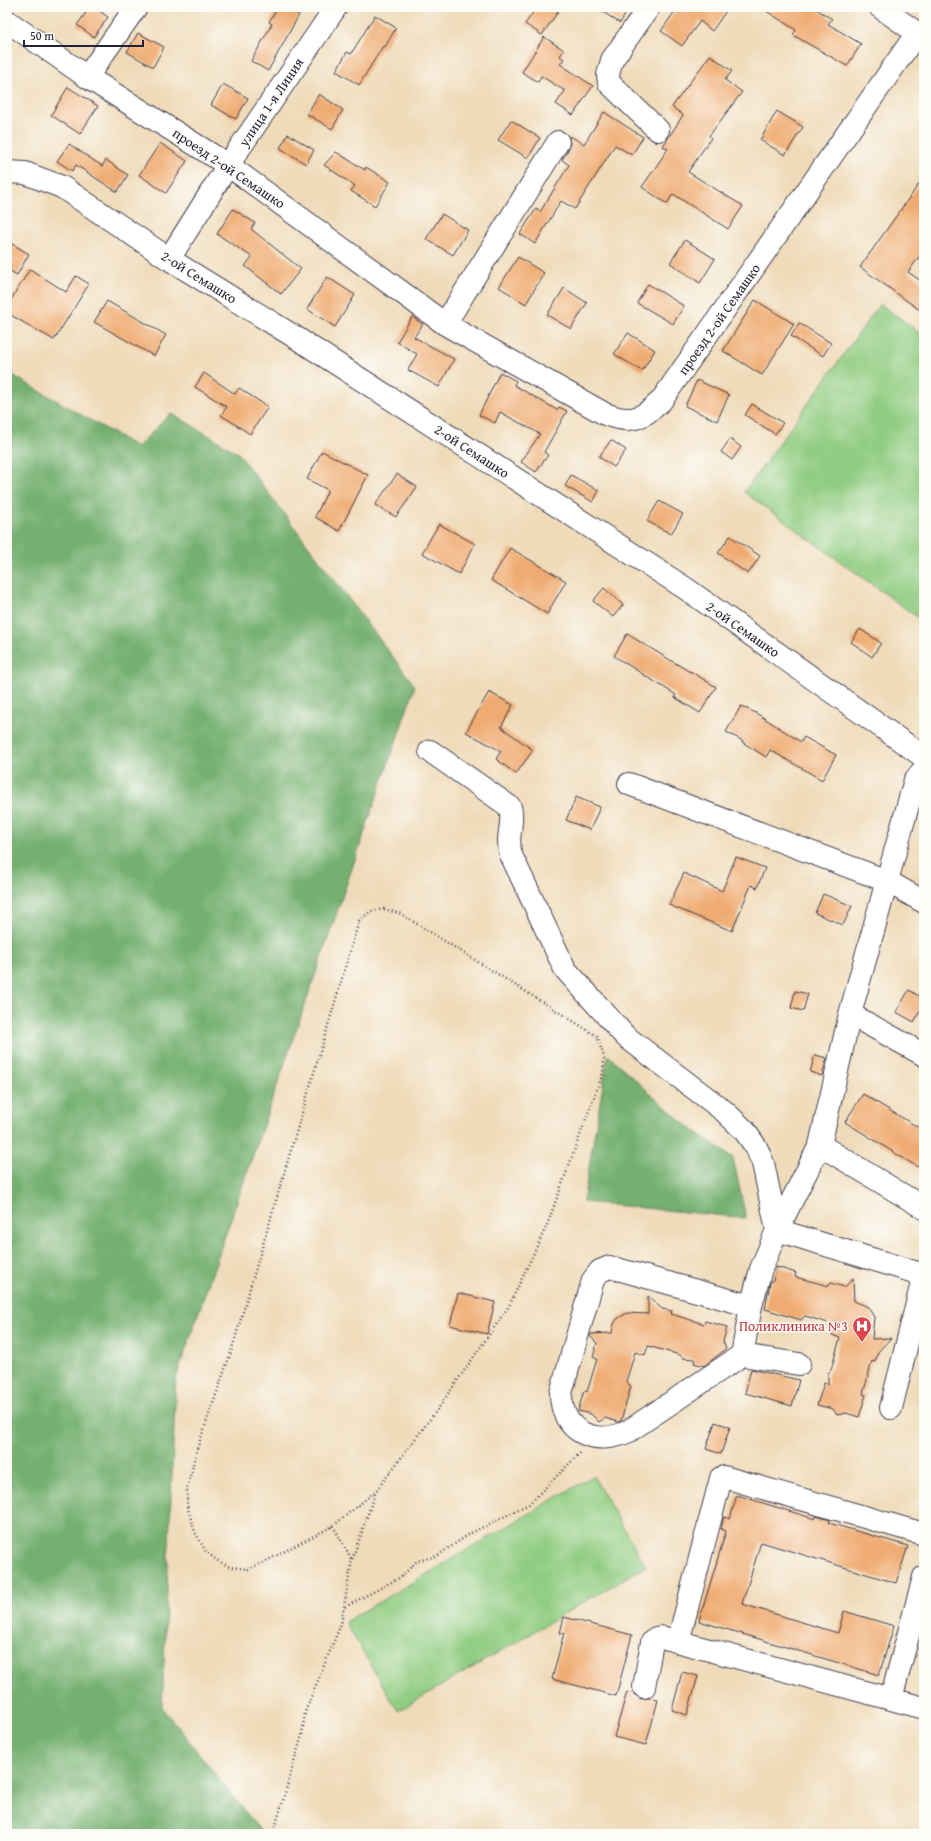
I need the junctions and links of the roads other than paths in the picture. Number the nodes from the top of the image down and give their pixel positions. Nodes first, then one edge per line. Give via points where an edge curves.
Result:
1 (136, 7) edge
2 (336, 7) edge
3 (649, 7) edge
4 (880, 7) edge
5 (7, 21) edge
6 (920, 36) edge
7 (87, 77) junction
8 (658, 130) dead end
9 (558, 142) dead end
10 (228, 165) junction
11 (7, 172) edge
12 (169, 259) junction
13 (445, 324) junction
14 (430, 751) dead end
15 (924, 757) edge
16 (924, 769) edge
17 (628, 784) dead end
18 (887, 881) junction
19 (924, 902) edge
20 (850, 1014) junction
21 (924, 1054) edge
22 (820, 1145) junction
23 (924, 1208) edge
24 (777, 1230) junction
25 (924, 1275) edge
26 (751, 1306) junction
27 (742, 1355) junction
28 (799, 1364) dead end
29 (891, 1408) dead end
30 (924, 1534) edge
31 (924, 1577) edge
32 (678, 1642) junction
33 (644, 1687) dead end
34 (891, 1699) junction
35 (924, 1708) edge

1 - 7 street
2 - 10 street, улица 1-я Линия
3 - 8 street via 612,60 608,75 609,83
4 - 6 street
5 - 7 street, проезд 2-ой Семашко
6 - 13 street, проезд 2-ой Семашко via 666,394 648,413 633,420 605,414
7 - 10 street, проезд 2-ой Семашко
9 - 13 street
10 - 12 street, улица 1-я Линия
10 - 13 street, проезд 2-ой Семашко
11 - 12 street, 2-ой Семашко via 25,173 62,187
12 - 15 street, 2-ой Семашко via 685,588
14 - 24 street via 510,807 512,818 508,842 511,854 565,969 625,1036 724,1110 748,1136 764,1163
16 - 18 street via 915,780
17 - 18 street
18 - 19 street
18 - 20 street
20 - 21 street
20 - 22 street
22 - 23 street
22 - 24 street
24 - 25 street
24 - 26 street via 761,1269
25 - 29 street
26 - 27 street
26 - 27 street via 610,1267 600,1271 593,1280 561,1393 563,1408 570,1423 587,1434 609,1439 629,1431
27 - 28 street
30 - 32 street via 721,1478
31 - 34 street
32 - 33 street via 661,1637 652,1642
32 - 34 street
34 - 35 street

